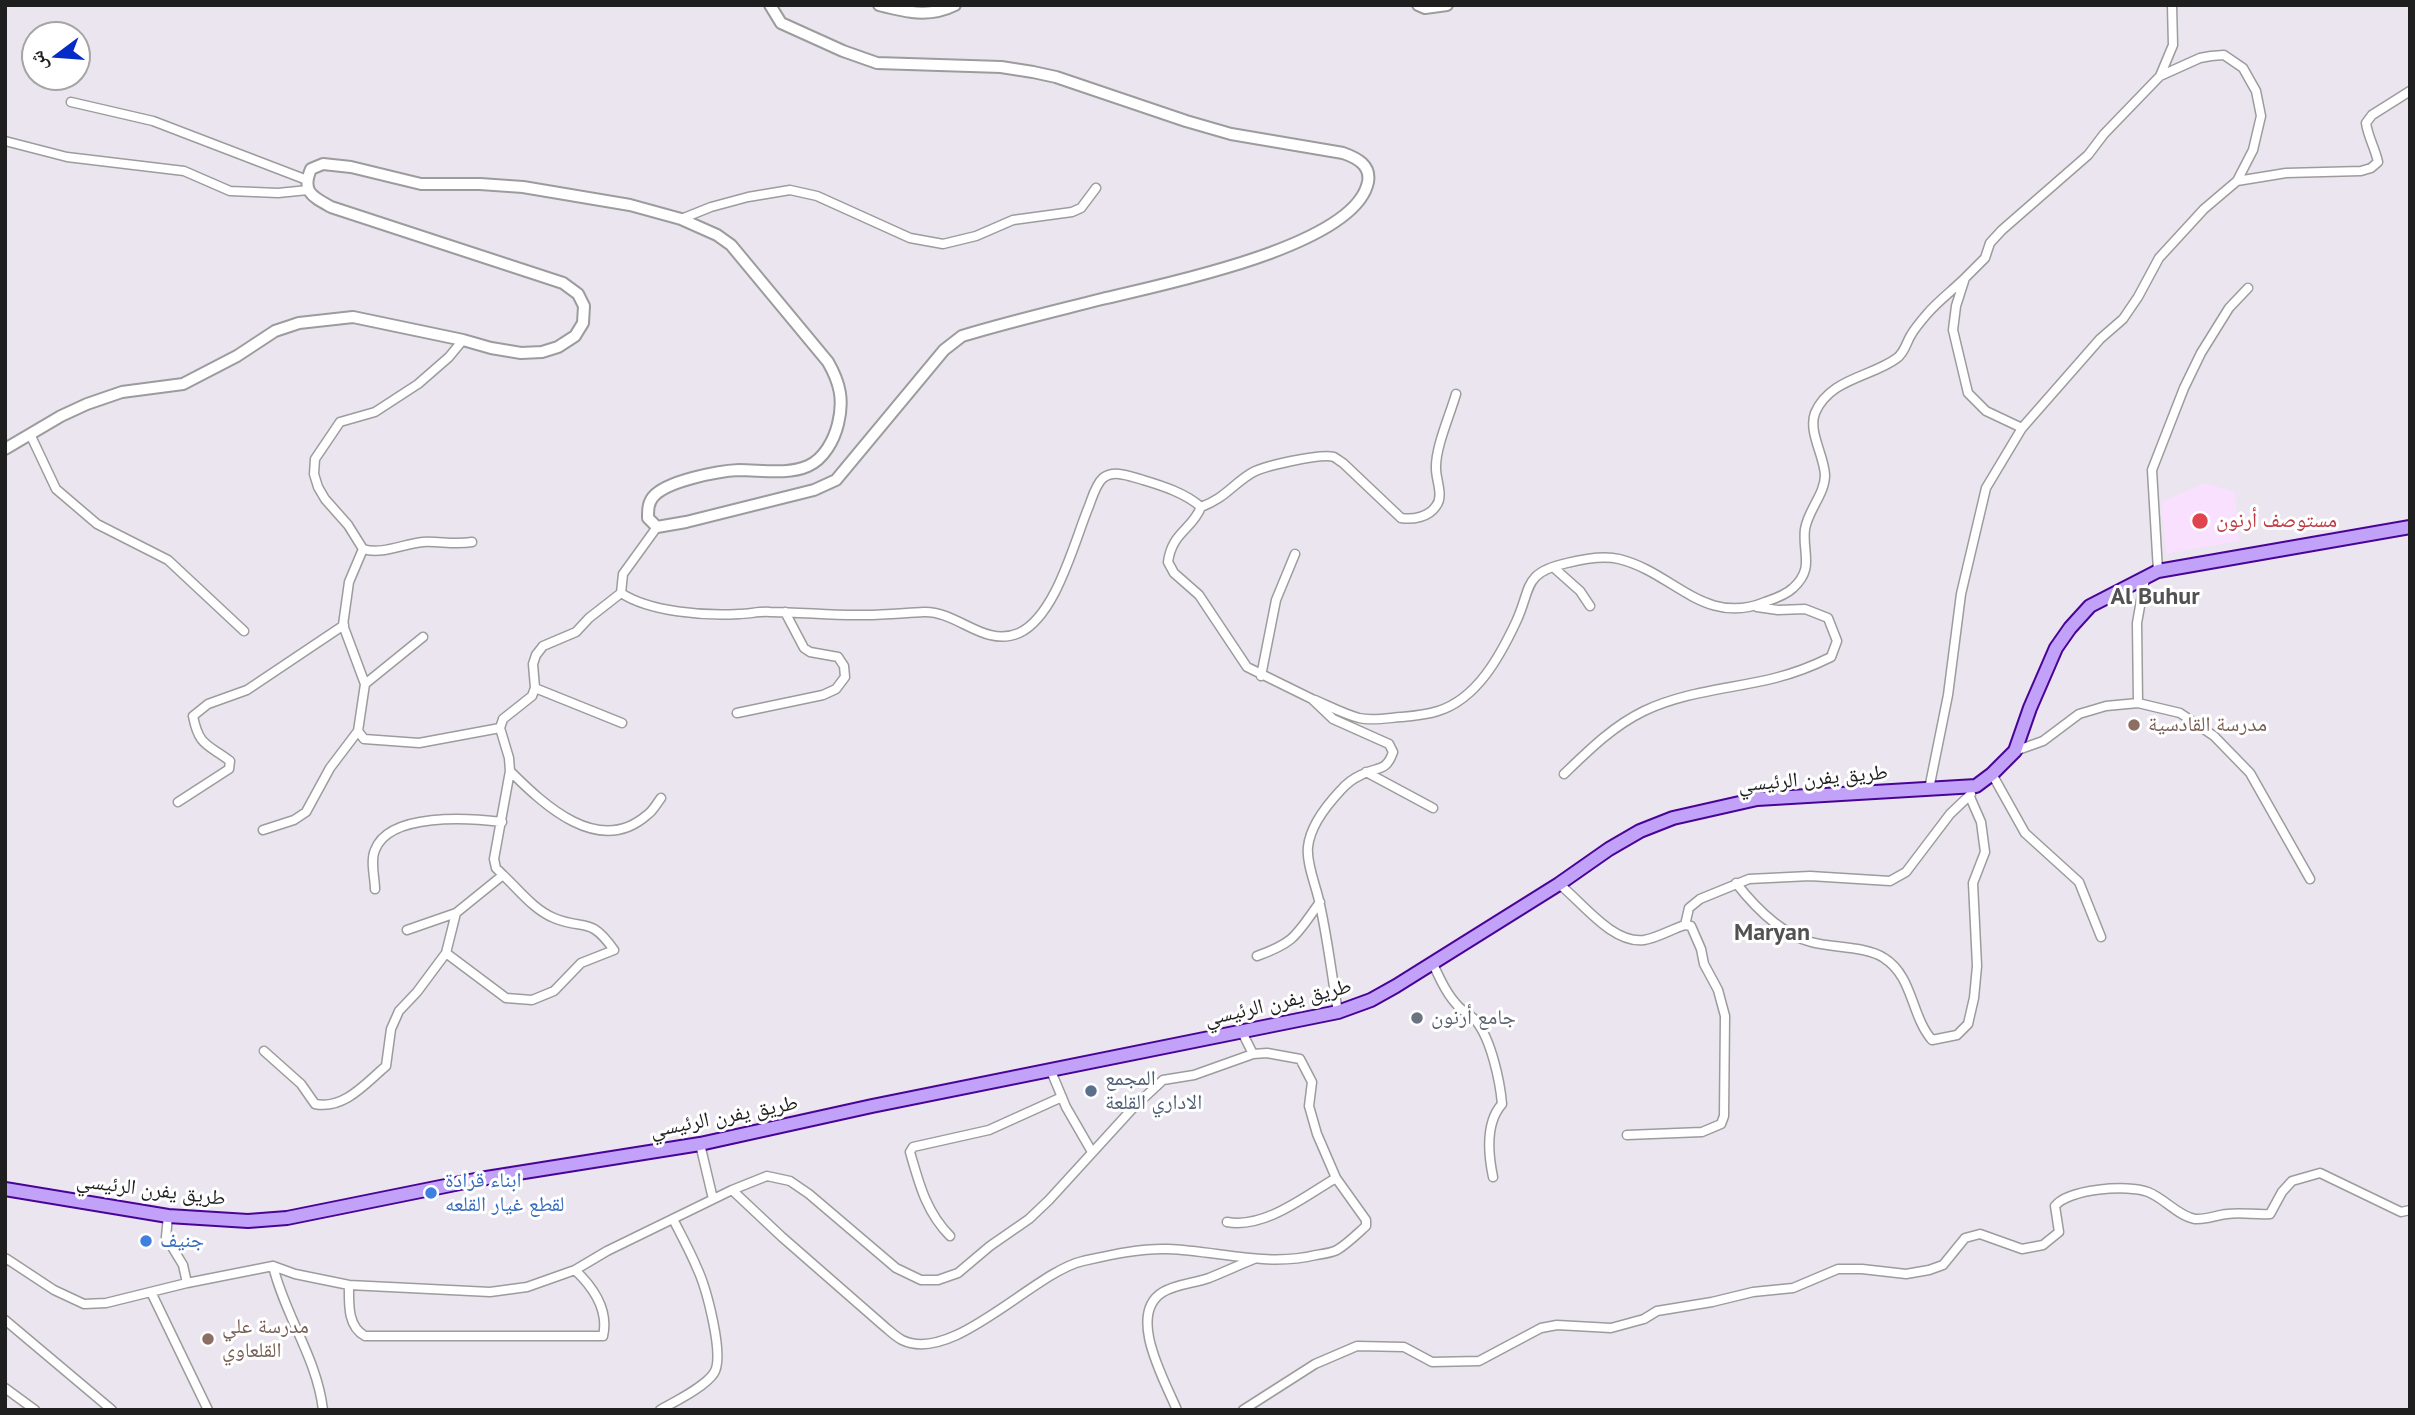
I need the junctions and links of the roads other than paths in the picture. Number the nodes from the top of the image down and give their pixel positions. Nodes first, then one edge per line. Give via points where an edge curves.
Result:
1 (769, 5) edge
2 (879, 5) edge
3 (955, 5) edge
4 (1418, 5) edge
5 (1447, 5) edge
6 (2172, 5) edge
7 (2160, 76) junction
8 (2410, 90) edge
9 (71, 102) dead end
10 (5, 141) edge
11 (2237, 181) junction
12 (307, 185) junction
13 (1096, 188) dead end
14 (681, 219) junction
15 (1965, 278) junction
16 (2248, 288) dead end
17 (463, 340) junction
18 (1456, 394) dead end
19 (2022, 428) junction
20 (30, 434) junction
21 (5, 449) edge
22 (1201, 507) junction
23 (657, 527) junction
24 (2410, 527) edge
25 (472, 542) dead end
26 (363, 550) junction
27 (1295, 554) dead end
28 (1553, 567) junction
29 (2158, 570) junction
30 (2145, 578) junction
31 (621, 593) junction
32 (1590, 606) dead end
33 (1754, 607) junction
34 (785, 612) junction
35 (344, 625) junction
36 (244, 631) dead end
37 (423, 638) dead end
38 (1261, 676) junction
39 (365, 684) junction
40 (535, 688) junction
41 (1312, 699) junction
42 (2138, 702) junction
43 (737, 713) dead end
44 (622, 723) dead end
45 (500, 728) junction
46 (358, 731) junction
47 (2015, 751) junction
48 (510, 771) junction
49 (1366, 772) junction
50 (1564, 774) dead end
51 (1992, 774) junction
52 (1929, 789) junction
53 (1973, 791) junction
54 (661, 798) dead end
55 (178, 802) dead end
56 (1433, 808) dead end
57 (502, 822) junction
58 (263, 831) dead end
59 (503, 875) junction
60 (2310, 879) dead end
61 (1736, 883) junction
62 (1559, 884) junction
63 (375, 889) dead end
64 (1320, 902) junction
65 (456, 913) junction
66 (1685, 925) junction
67 (407, 930) dead end
68 (2101, 937) dead end
69 (446, 953) junction
70 (1256, 956) dead end
71 (1433, 964) junction
72 (1338, 1012) junction
73 (1242, 1032) junction
74 (264, 1051) dead end
75 (1252, 1054) junction
76 (1051, 1071) junction
77 (1062, 1097) junction
78 (1628, 1135) dead end
79 (700, 1144) junction
80 (1092, 1152) junction
81 (1493, 1177) dead end
82 (1336, 1178) junction
83 (5, 1189) edge
84 (732, 1190) junction
85 (713, 1199) junction
86 (2410, 1210) edge
87 (168, 1216) junction
88 (673, 1219) junction
89 (1227, 1222) dead end
90 (950, 1236) dead end
91 (1257, 1258) junction
92 (6, 1259) edge
93 (273, 1266) junction
94 (575, 1270) junction
95 (187, 1283) junction
96 (349, 1285) junction
97 (152, 1292) junction
98 (5, 1320) edge
99 (5, 1388) edge
100 (35, 1410) edge
101 (112, 1410) edge
102 (208, 1410) edge
103 (323, 1410) edge
104 (660, 1410) edge
105 (1177, 1410) edge
106 (1242, 1410) edge

1 - 23 street via 781,23 877,62 1001,68 1056,77 1231,134 1343,153 1358,158 1369,177 1366,189 1329,227 1279,249 1205,274 962,336 944,350 836,480 814,490
2 - 3 street via 915,14
4 - 5 street
6 - 7 street via 2173,45
7 - 11 street via 2211,56 2224,55 2243,68 2256,91 2260,116 2253,149
7 - 15 street via 2088,155 2002,230 1990,243 1985,258
8 - 11 street via 2366,123 2378,162 2371,168
9 - 12 street via 153,121
10 - 12 street via 67,157 184,172 230,191 278,192
11 - 19 street via 2180,233 2159,258 2123,319
12 - 14 street via 311,169 323,164 421,184 533,189 630,205
12 - 17 street via 316,199 331,207 563,284 578,294 584,306 583,323 575,336 542,352 521,353
13 - 14 street via 1081,208 1072,212 1013,220 943,244 910,238 817,196 790,190 748,197
14 - 23 street via 717,235 749,265 828,362 838,379 842,411 837,430 819,460 793,470 715,473 665,488 653,497 648,510 648,518
15 - 19 street via 1953,330 1968,393 1986,411
15 - 33 street via 1929,311 1897,358 1847,380 1815,413 1814,433 1825,478 1805,528 1806,572 1793,590
16 - 29 street via 2229,308 2201,353 2152,470
17 - 20 street via 353,317 299,323 275,331 183,384 122,392 61,416
17 - 26 street via 418,384 375,412 340,422 316,459 318,487
18 - 22 street via 1436,460 1439,502 1417,518 1401,518 1343,463 1329,456 1254,471 1224,497
19 - 52 street via 1986,488 1961,594 1948,695
20 - 21 street
20 - 36 street via 56,489 97,524 168,560
22 - 34 street via 1165,487 1124,474 1102,479 1046,609 1018,633 986,635 928,612
22 - 38 street via 1174,541 1168,562 1199,596 1247,667
23 - 31 street via 623,574
24 - 29 main road
25 - 26 street via 423,542
26 - 35 street via 349,582
27 - 38 street via 1276,600
28 - 32 street
28 - 33 street via 1603,557 1620,559 1712,606
28 - 41 street via 1535,575 1528,586 1505,645 1482,681 1448,707 1412,716 1360,718
29 - 30 main road
30 - 42 street via 2137,623
30 - 47 main road via 2090,606 2070,628 2056,648
31 - 34 street via 650,606 685,611
31 - 40 street via 576,632 543,646 533,664
33 - 50 street via 1805,609 1828,618 1837,641 1831,657 1774,678 1694,693 1645,710 1611,730
34 - 43 street via 804,648 838,657 845,677 836,689 823,695
35 - 39 street
35 - 55 street via 247,691 208,704 193,716 202,743 230,761 229,769
37 - 39 street
38 - 41 street
39 - 46 street
40 - 44 street
40 - 45 street via 524,704 503,719
41 - 49 street via 1333,719 1389,744 1393,752 1390,761
42 - 47 street via 2079,714 2043,741
42 - 60 street via 2180,713 2214,736 2250,773
45 - 46 street via 419,743 375,742
45 - 48 street
46 - 58 street via 330,768 306,812
47 - 51 main road
48 - 54 street via 534,796 580,826 596,831 630,825 648,815
48 - 57 street
49 - 56 street
49 - 64 street via 1349,782 1314,828 1308,860
51 - 53 main road
51 - 68 street via 2025,832 2079,882
52 - 53 main road, طريق يفرن الرئيسي
52 - 62 main road, طريق يفرن الرئيسي via 1757,799 1673,818 1640,831
53 - 61 street via 1906,872 1891,881 1810,876 1749,878
53 - 61 street via 1985,852 1973,883 1974,998 1969,1024 1957,1035 1932,1040 1922,1029 1901,975 1885,958 1792,934 1751,902
57 - 59 street via 494,859
57 - 63 street via 438,818 393,832 375,850
59 - 65 street
59 - 69 street via 553,918 587,924 603,934 614,950 582,963 554,991 532,1000 506,998
61 - 66 street via 1689,908
62 - 66 street via 1624,938 1643,940
62 - 71 main road, طريق يفرن الرئيسي
64 - 70 street via 1294,939
64 - 72 street
65 - 67 street
65 - 69 street
66 - 78 street via 1691,926 1725,1016 1724,1116 1721,1124 1702,1132
69 - 74 street via 399,1011 391,1029 386,1066 346,1099 327,1107 316,1104
71 - 72 main road, طريق يفرن الرئيسي via 1371,1000
71 - 81 street via 1458,1006 1476,1021 1495,1068 1502,1104 1491,1128
72 - 73 main road, طريق يفرن الرئيسي
73 - 75 street
73 - 76 main road, طريق يفرن الرئيسي
75 - 80 street via 1194,1075 1163,1080
75 - 82 street via 1300,1059 1312,1082 1309,1105 1317,1134
76 - 77 street
76 - 79 main road, طريق يفرن الرئيسي
77 - 80 street
77 - 90 street via 989,1130 913,1147 910,1152 928,1206
79 - 85 street
79 - 87 main road, طريق يفرن الرئيسي via 480,1179 287,1218 248,1221
80 - 84 street via 1029,1219 958,1273 938,1280 921,1280 896,1268 790,1181 767,1176
82 - 89 street via 1258,1220
82 - 91 street via 1366,1226 1336,1251 1297,1260
83 - 87 main road, طريق يفرن الرئيسي
84 - 85 street
84 - 91 street via 902,1340 918,1343 939,1341 976,1327 1058,1270 1079,1262 1166,1249
85 - 88 street
86 - 106 street via 2401,1212 2320,1173 2292,1181 2270,1214 2226,1214 2212,1219 2193,1219 2148,1192 2122,1188 2090,1192 2060,1200 2055,1206 2059,1232 2043,1245 2022,1249 1980,1234 1965,1238 1943,1265 1930,1270 1906,1274 1838,1269 1793,1288 1657,1311 1611,1328 1541,1328 1479,1362 1432,1362 1404,1346 1357,1346 1315,1364
87 - 95 street via 166,1237 183,1265
88 - 94 street
88 - 104 street via 699,1270 718,1357 714,1373 701,1385
91 - 105 street via 1165,1291 1150,1304 1148,1334
92 - 97 street via 84,1304
93 - 95 street
93 - 96 street
93 - 103 street via 319,1381
94 - 96 street via 527,1287 490,1292
94 - 96 street via 602,1306 603,1336 365,1336 356,1331 352,1320
95 - 97 street
97 - 102 street
98 - 101 street
99 - 100 street

